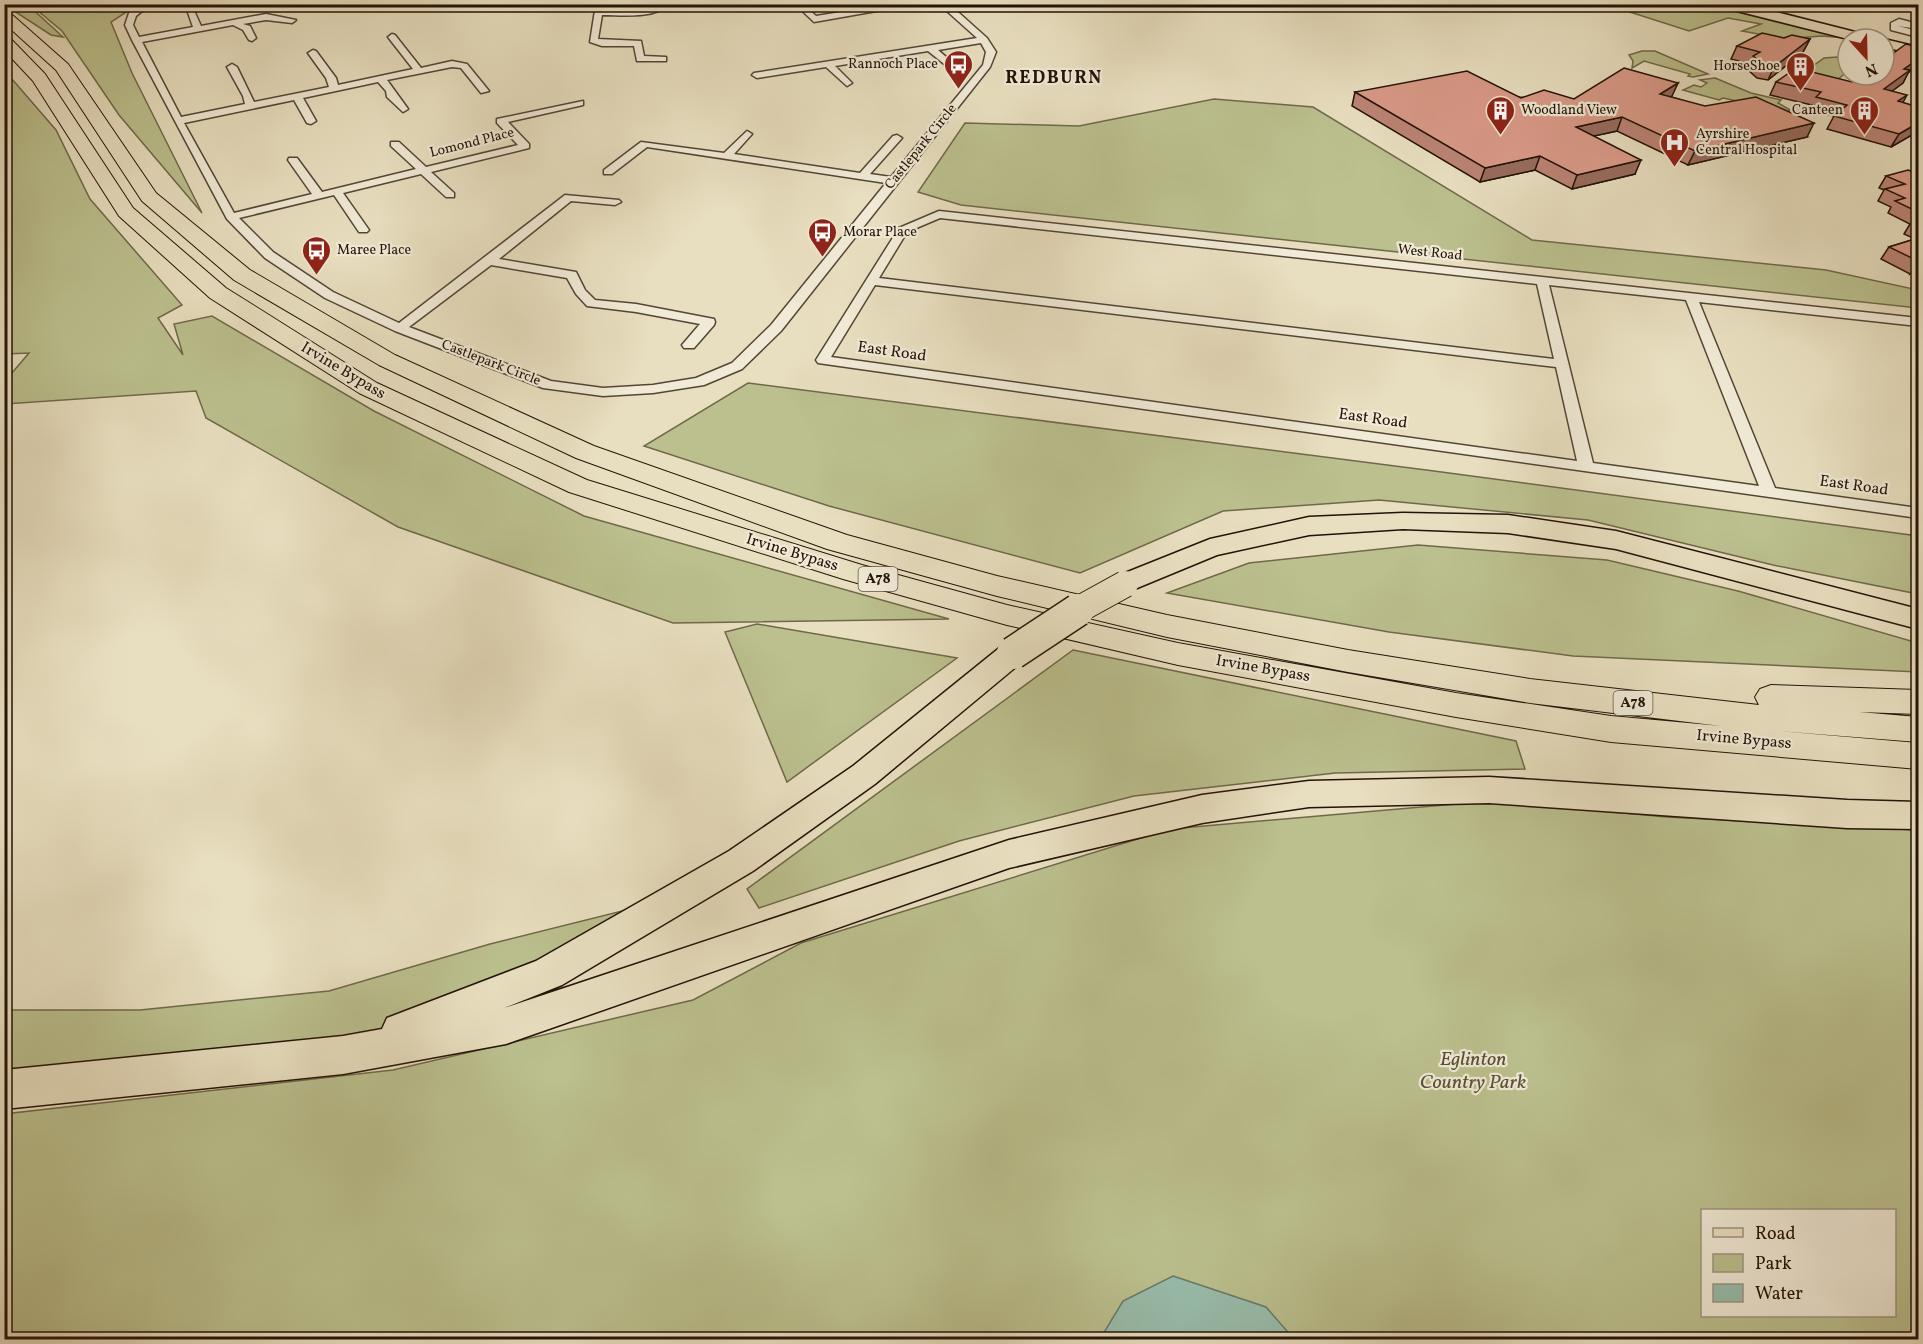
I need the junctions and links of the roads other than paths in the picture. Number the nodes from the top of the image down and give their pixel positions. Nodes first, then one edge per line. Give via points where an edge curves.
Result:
1 (147, 4) edge
2 (667, 4) edge
3 (912, 4) edge
4 (943, 4) edge
5 (1726, 4) edge
6 (799, 5) edge
7 (188, 6) dead end
8 (443, 7) dead end
9 (469, 8) edge
10 (599, 8) edge
11 (4, 15) edge
12 (292, 20) dead end
13 (234, 23) junction
14 (1918, 26) edge
15 (198, 29) junction
16 (1836, 32) edge
17 (1918, 34) edge
18 (392, 37) dead end
19 (252, 39) dead end
20 (4, 40) edge
21 (136, 40) junction
22 (984, 40) junction
23 (1896, 46) edge
24 (930, 48) junction
25 (1918, 51) edge
26 (313, 53) dead end
27 (663, 59) dead end
28 (828, 64) junction
29 (231, 67) dead end
30 (419, 71) junction
31 (958, 72) dead end
32 (757, 75) dead end
33 (380, 79) junction
34 (847, 83) dead end
35 (334, 88) junction
36 (484, 91) dead end
37 (297, 96) junction
38 (580, 103) dead end
39 (250, 106) junction
40 (403, 109) dead end
41 (178, 121) junction
42 (311, 121) dead end
43 (747, 134) dead end
44 (897, 138) dead end
45 (395, 144) dead end
46 (727, 155) junction
47 (745, 158) junction
48 (293, 160) dead end
49 (422, 171) junction
50 (608, 172) dead end
51 (733, 172) dead end
52 (863, 176) junction
53 (894, 181) junction
54 (337, 192) junction
55 (450, 195) dead end
56 (319, 196) junction
57 (615, 202) dead end
58 (231, 217) junction
59 (363, 230) dead end
60 (489, 261) junction
61 (1542, 280) junction
62 (871, 281) junction
63 (1691, 297) junction
64 (1918, 322) edge
65 (400, 328) junction
66 (689, 345) dead end
67 (1562, 364) junction
68 (1586, 467) junction
69 (1769, 492) junction
70 (1918, 513) edge
71 (1918, 619) edge
72 (1348, 661) junction
73 (1918, 702) edge
74 (1611, 729) junction
75 (1918, 729) edge
76 (1918, 756) edge
77 (1918, 775) edge
78 (1918, 816) edge
79 (342, 1055) junction
80 (4, 1090) edge

1 - 21 street, Castlepark Circle via 132,15 129,25
2 - 10 street via 662,9 646,11
3 - 6 street via 814,19
4 - 22 street
5 - 16 main road
7 - 15 street
8 - 9 street
10 - 27 street via 593,40 638,43 640,59
11 - 72 highway, Irvine Bypass / A78 via 62,67 149,197 242,275 387,360 585,452 837,543 1156,623
12 - 13 street via 266,17
13 - 15 street
13 - 19 street via 247,28
14 - 17 street via 1894,24 1894,28
15 - 21 street
18 - 30 street
20 - 74 highway, Irvine Bypass / A78 via 39,78 126,212 218,293 368,388 578,486 853,572 1007,615 1178,654
21 - 41 street, Castlepark Circle
22 - 24 street
22 - 53 street, Castlepark Circle via 991,52 987,65
23 - 25 main road
24 - 28 street
24 - 31 street
26 - 35 street
28 - 32 street
28 - 34 street
29 - 39 street
30 - 33 street
30 - 36 street via 452,64 464,66
33 - 35 street
33 - 40 street
35 - 37 street
37 - 39 street
37 - 42 street
38 - 49 street, Lomond Place via 501,121 525,147
39 - 41 street
41 - 58 street, Castlepark Circle
43 - 46 street
44 - 52 street
45 - 49 street, Lomond Place
46 - 47 street
46 - 50 street via 645,144
47 - 51 street
47 - 52 street
48 - 56 street
49 - 54 street, Lomond Place
49 - 55 street, Lomond Place
52 - 53 street
53 - 65 street, Castlepark Circle via 776,328 737,366 699,382 603,392 548,385
54 - 56 street, Lomond Place
54 - 59 street
56 - 58 street, Lomond Place
57 - 60 street via 569,197
58 - 65 street, Castlepark Circle via 269,255 298,275 329,295
60 - 65 street
60 - 66 street via 572,275 591,303 709,322
61 - 62 street, West Road via 939,213 903,230
61 - 63 street, West Road
61 - 67 street
62 - 67 street
62 - 68 street, East Road via 823,360
63 - 64 street, West Road
63 - 69 street
67 - 68 street
68 - 69 street, East Road
69 - 70 street, East Road
71 - 79 main road, bridge via 1616,540 1508,524 1403,521 1309,526 1210,548 1125,584 1061,619 1013,653 864,775 741,861 549,973
72 - 73 highway via 1520,679 1799,699
72 - 75 highway, Irvine Bypass / A78 via 1530,690 1733,715
74 - 76 highway, Irvine Bypass / A78
74 - 77 highway via 1781,761
78 - 79 main road via 1489,790 1309,794 1186,812 1009,854 506,1026
79 - 80 main road

